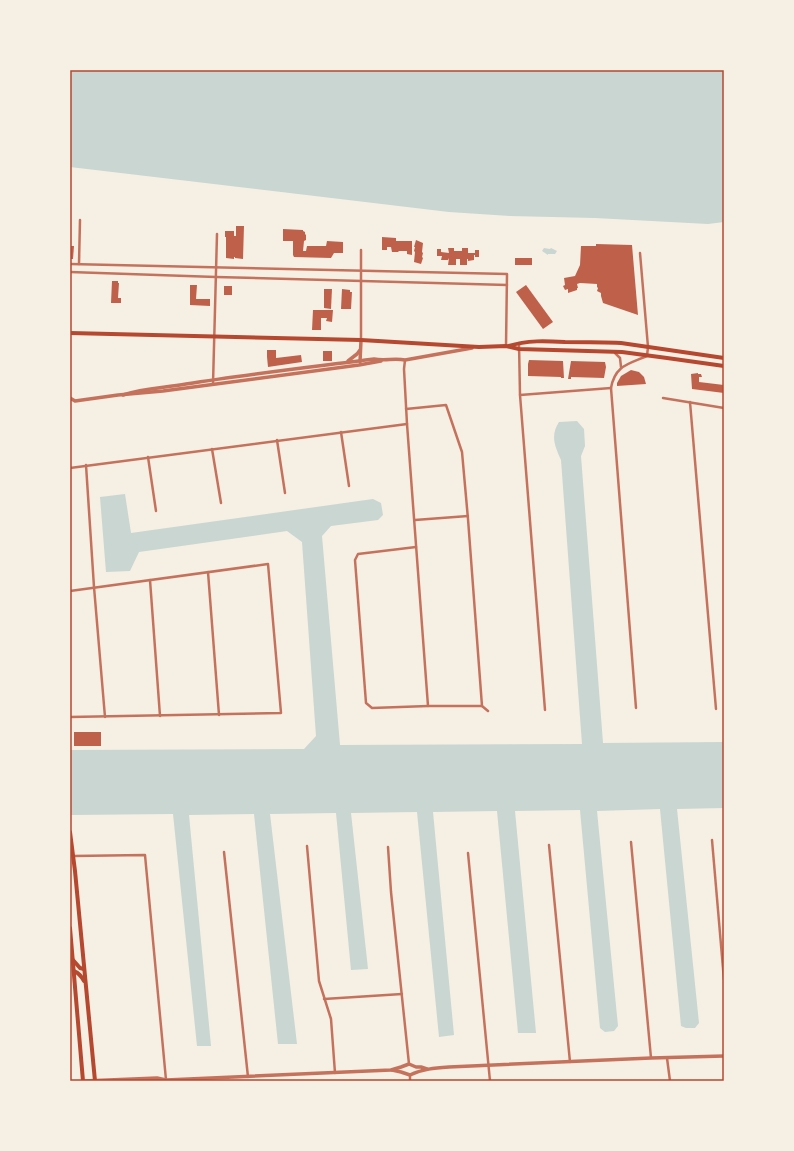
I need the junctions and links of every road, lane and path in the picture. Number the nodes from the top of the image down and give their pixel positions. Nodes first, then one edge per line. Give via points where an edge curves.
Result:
1 (80, 220) dead end
2 (217, 234) dead end
3 (361, 250) dead end
4 (640, 253) dead end
5 (70, 264) edge
6 (79, 264) junction
7 (216, 267) junction
8 (361, 270) junction
9 (70, 272) edge
10 (216, 277) junction
11 (361, 281) junction
12 (507, 285) junction
13 (70, 333) edge
14 (214, 336) junction
15 (361, 340) junction
16 (519, 343) junction
17 (506, 346) junction
18 (479, 347) junction
19 (648, 347) junction
20 (519, 349) junction
21 (360, 350) junction
22 (614, 352) junction
23 (647, 356) junction
24 (724, 358) edge
25 (405, 360) junction
26 (346, 362) junction
27 (360, 363) junction
28 (724, 366) edge
29 (621, 368) junction
30 (213, 382) junction
31 (611, 388) junction
32 (520, 395) junction
33 (70, 398) edge
34 (663, 398) dead end
35 (690, 402) junction
36 (724, 408) edge
37 (406, 409) junction
38 (407, 424) junction
39 (341, 432) junction
40 (277, 440) junction
41 (212, 449) junction
42 (148, 457) junction
43 (86, 465) junction
44 (70, 468) edge
45 (349, 486) dead end
46 (285, 493) dead end
47 (221, 503) dead end
48 (156, 511) dead end
49 (468, 516) junction
50 (415, 520) junction
51 (416, 548) junction
52 (208, 572) junction
53 (150, 580) junction
54 (94, 587) junction
55 (70, 591) edge
56 (428, 706) junction
57 (482, 706) junction
58 (636, 708) dead end
59 (716, 709) dead end
60 (545, 710) dead end
61 (488, 711) dead end
62 (219, 715) junction
63 (160, 716) junction
64 (70, 717) edge
65 (105, 717) junction
66 (70, 832) edge
67 (712, 840) dead end
68 (631, 842) dead end
69 (549, 845) dead end
70 (307, 846) dead end
71 (388, 847) dead end
72 (224, 852) dead end
73 (468, 853) dead end
74 (73, 856) junction
75 (70, 861) edge
76 (75, 871) junction
77 (70, 928) edge
78 (73, 960) junction
79 (84, 969) junction
80 (74, 971) junction
81 (724, 980) edge
82 (85, 983) junction
83 (402, 994) junction
84 (324, 999) junction
85 (724, 1056) edge
86 (651, 1058) junction
87 (667, 1058) junction
88 (570, 1062) junction
89 (409, 1064) junction
90 (404, 1066) junction
91 (413, 1066) junction
92 (488, 1066) junction
93 (427, 1069) junction
94 (391, 1070) junction
95 (335, 1073) junction
96 (404, 1073) junction
97 (411, 1074) junction
98 (248, 1076) junction
99 (83, 1081) edge
100 (95, 1081) edge
101 (165, 1081) edge
102 (410, 1081) edge
103 (490, 1081) edge
104 (670, 1081) edge

1 - 6 street
2 - 7 street
3 - 8 street
4 - 19 street
5 - 6 street
6 - 7 street
7 - 8 street
7 - 10 street
8 - 11 street
8 - 12 street via 507,274
9 - 10 street
10 - 11 street
10 - 14 street
11 - 12 street
11 - 15 street
12 - 17 street
13 - 14 main road
14 - 15 main road
14 - 30 street
15 - 18 main road
15 - 21 street
16 - 17 main road
16 - 19 main road via 604,342
16 - 20 street
17 - 18 main road
17 - 20 main road
18 - 25 street
19 - 23 street
19 - 24 main road
20 - 22 main road
20 - 32 street
21 - 26 street
21 - 27 street
22 - 23 main road
22 - 29 street via 620,358
23 - 28 main road
23 - 29 street
25 - 27 street via 374,359
25 - 37 street
26 - 27 street
26 - 30 street
27 - 30 street
29 - 31 street
30 - 33 street via 73,403
31 - 32 street
31 - 58 street
32 - 60 street
34 - 35 street
35 - 36 street
35 - 59 street
37 - 38 street
37 - 49 street via 446,405 462,452
38 - 39 street
38 - 50 street
39 - 40 street
39 - 45 street
40 - 41 street
40 - 46 street
41 - 42 street
41 - 47 street
42 - 43 street
42 - 48 street
43 - 44 street
43 - 54 street
49 - 50 street
49 - 57 street
50 - 51 street
51 - 56 street
51 - 56 street via 358,554 355,560 366,704 372,708
52 - 53 street
52 - 62 street
52 - 62 street via 268,564 281,713
53 - 54 street
53 - 63 street
54 - 55 street
54 - 65 street
56 - 57 street
57 - 61 street
62 - 63 street
63 - 65 street
64 - 65 street
66 - 74 main road
67 - 81 street
68 - 86 street
69 - 88 street
70 - 84 street via 319,981
71 - 83 street
72 - 98 street
73 - 92 street
74 - 76 main road
74 - 101 street via 145,855
75 - 76 main road
76 - 79 main road
77 - 78 main road
78 - 79 main road
78 - 80 main road
79 - 82 main road
80 - 82 main road via 81,975
80 - 99 main road
82 - 100 main road
83 - 84 street
83 - 89 street
84 - 95 street via 331,1019
85 - 87 street
86 - 87 street
86 - 88 street
87 - 104 street
88 - 92 street
89 - 90 street
89 - 91 street
90 - 94 street
90 - 96 street
91 - 93 street
91 - 97 street
92 - 93 street
92 - 103 street
93 - 97 street
94 - 95 street
94 - 96 street
95 - 98 street
96 - 97 street
97 - 102 street
98 - 101 street
99 - 100 street
100 - 101 street via 157,1078

